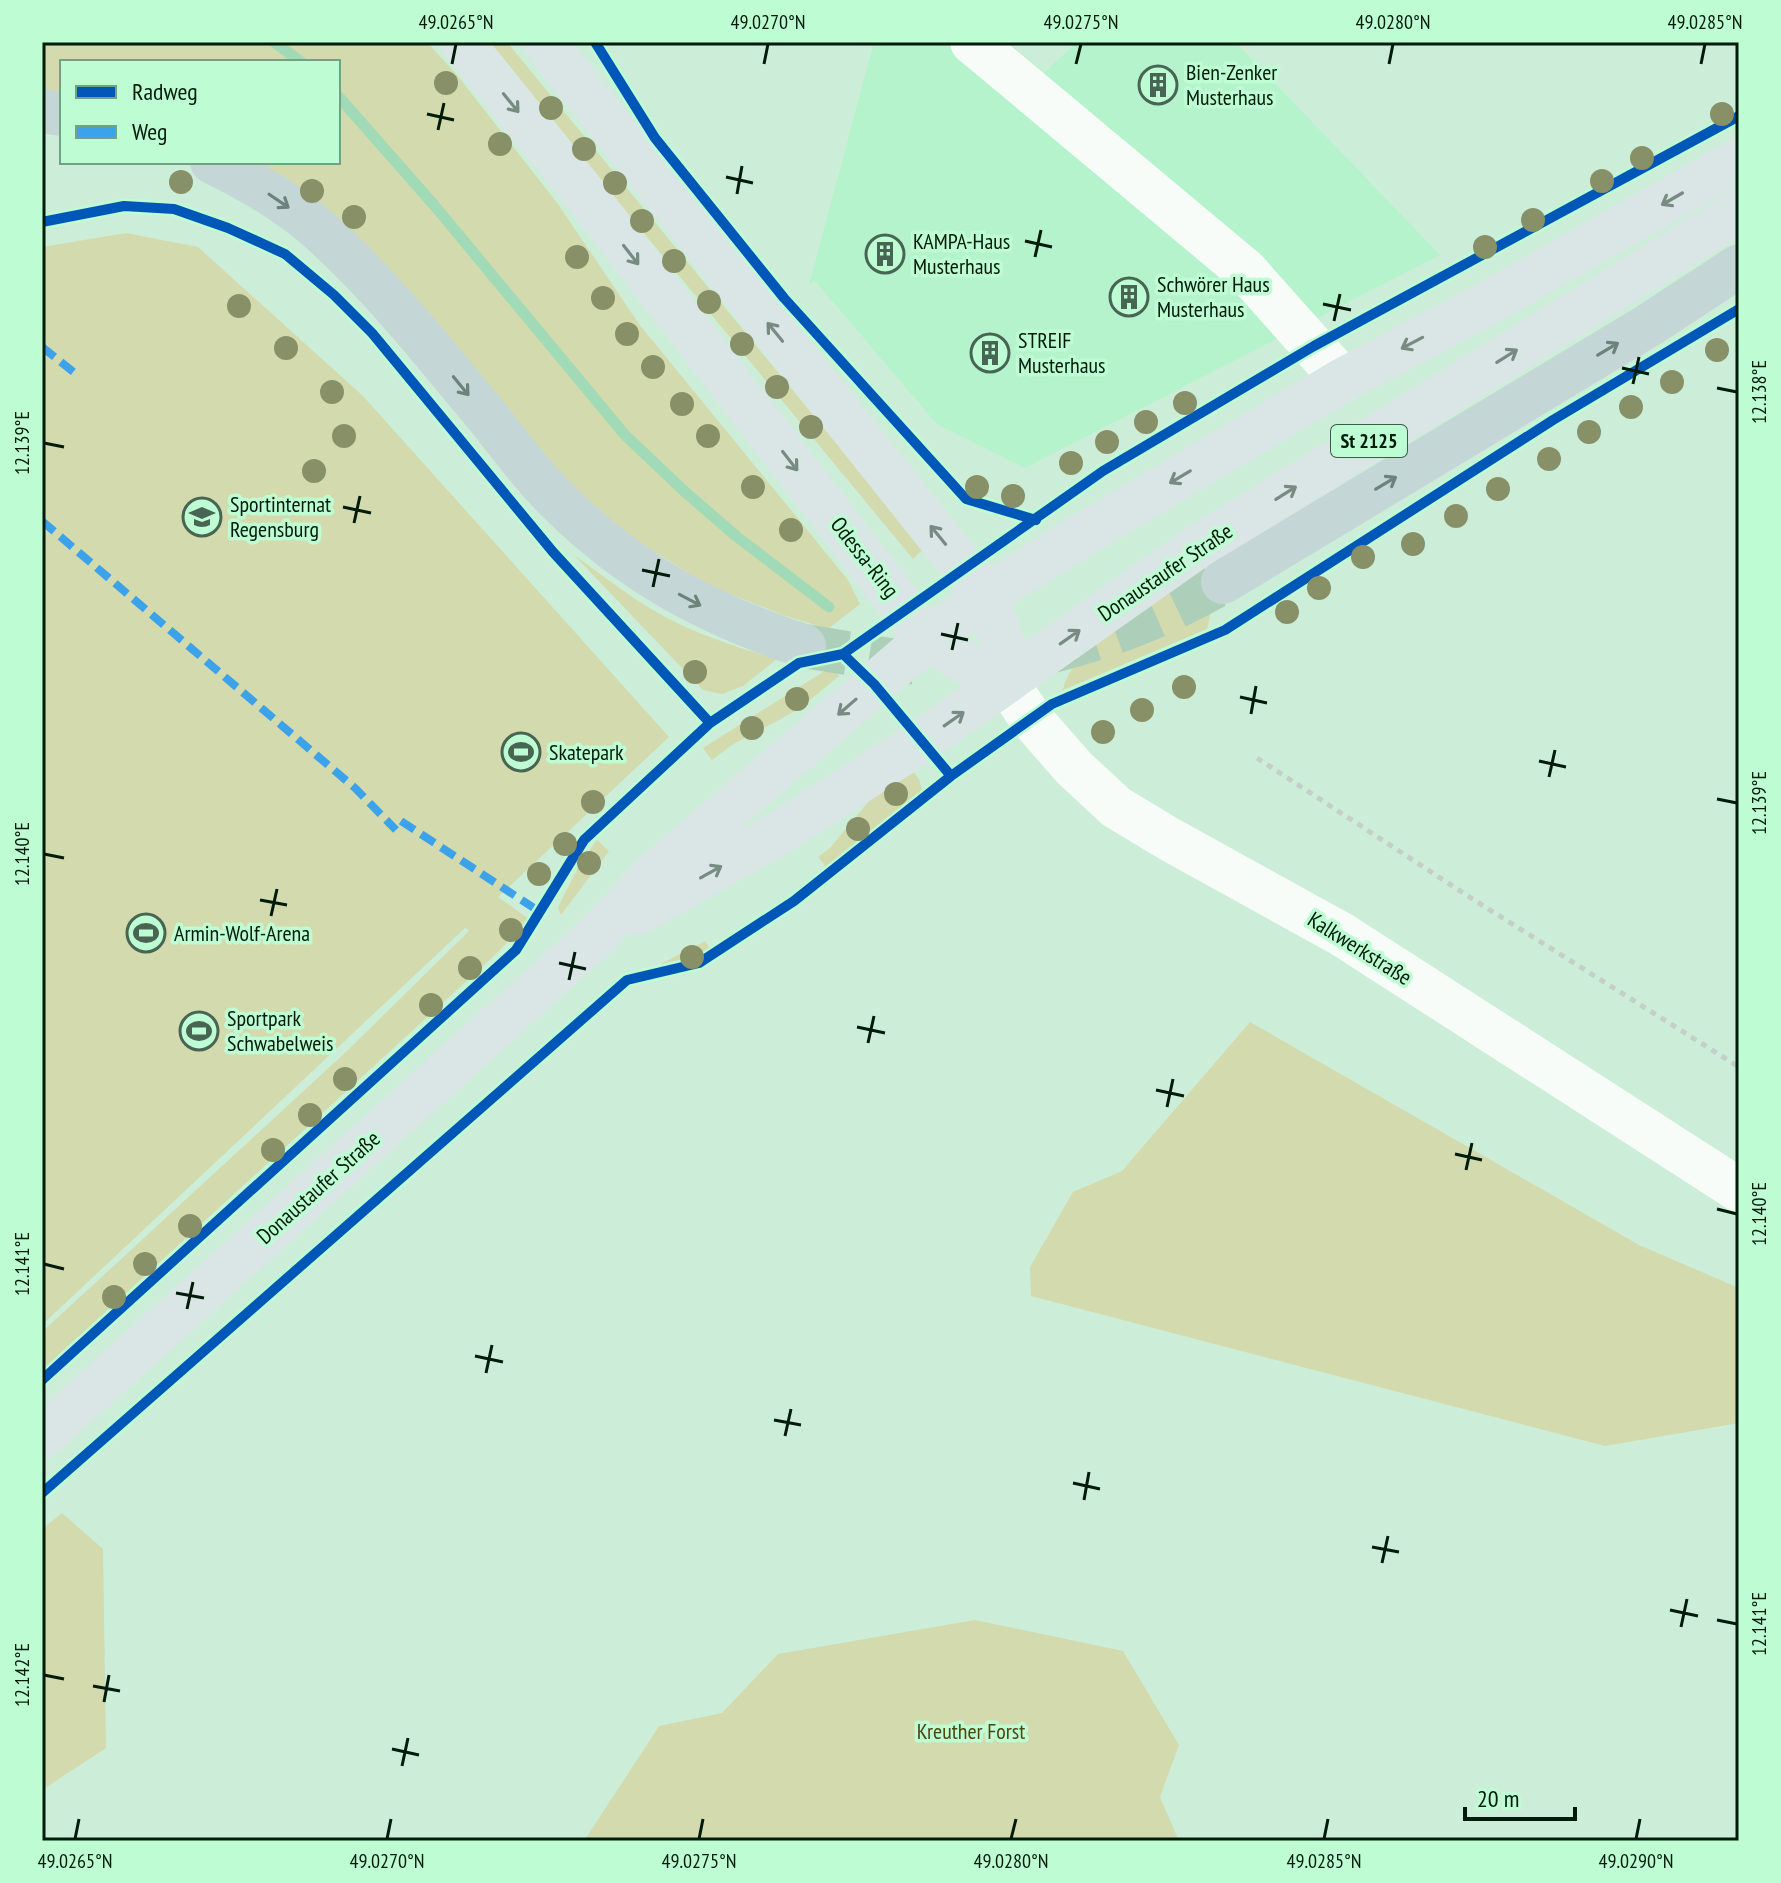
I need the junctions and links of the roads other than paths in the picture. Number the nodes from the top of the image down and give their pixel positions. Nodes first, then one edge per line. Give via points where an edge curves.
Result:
1 (462, 42) edge
2 (544, 42) edge
3 (972, 42) edge
4 (1739, 160) edge
5 (215, 164) edge
6 (1739, 212) edge
7 (1739, 266) edge
8 (1343, 380) junction
9 (1223, 582) tunnel mouth
10 (986, 596) junction
11 (927, 639) junction
12 (804, 646) tunnel mouth
13 (1006, 682) junction
14 (594, 938) junction
15 (1739, 1190) edge
16 (42, 1437) edge

1 -> 11 main road, Odessa-Ring
10 -> 2 main road
3 - 8 street via 1246,271
4 -> 8 main road, Donaustaufer Straße / St 2125
5 -> 12 highway via 319,230 427,344 558,501 594,534 632,564 714,613
13 -> 6 main road, Donaustaufer Straße / St 2125 via 1191,551
9 -> 7 highway
8 -> 10 main road, Donaustaufer Straße / St 2125
10 - 11 main road, Donaustaufer Straße / St 2125
10 - 13 main road via 1003,643
11 - 13 main road, Odessa-Ring
11 -> 14 main road, Donaustaufer Straße / St 2125 via 652,876
14 -> 13 main road, Donaustaufer Straße / St 2125 via 776,835
13 - 15 street, Kalkwerkstraße via 1074,768 1116,807 1341,934
14 - 16 main road, Donaustaufer Straße / St 2125

